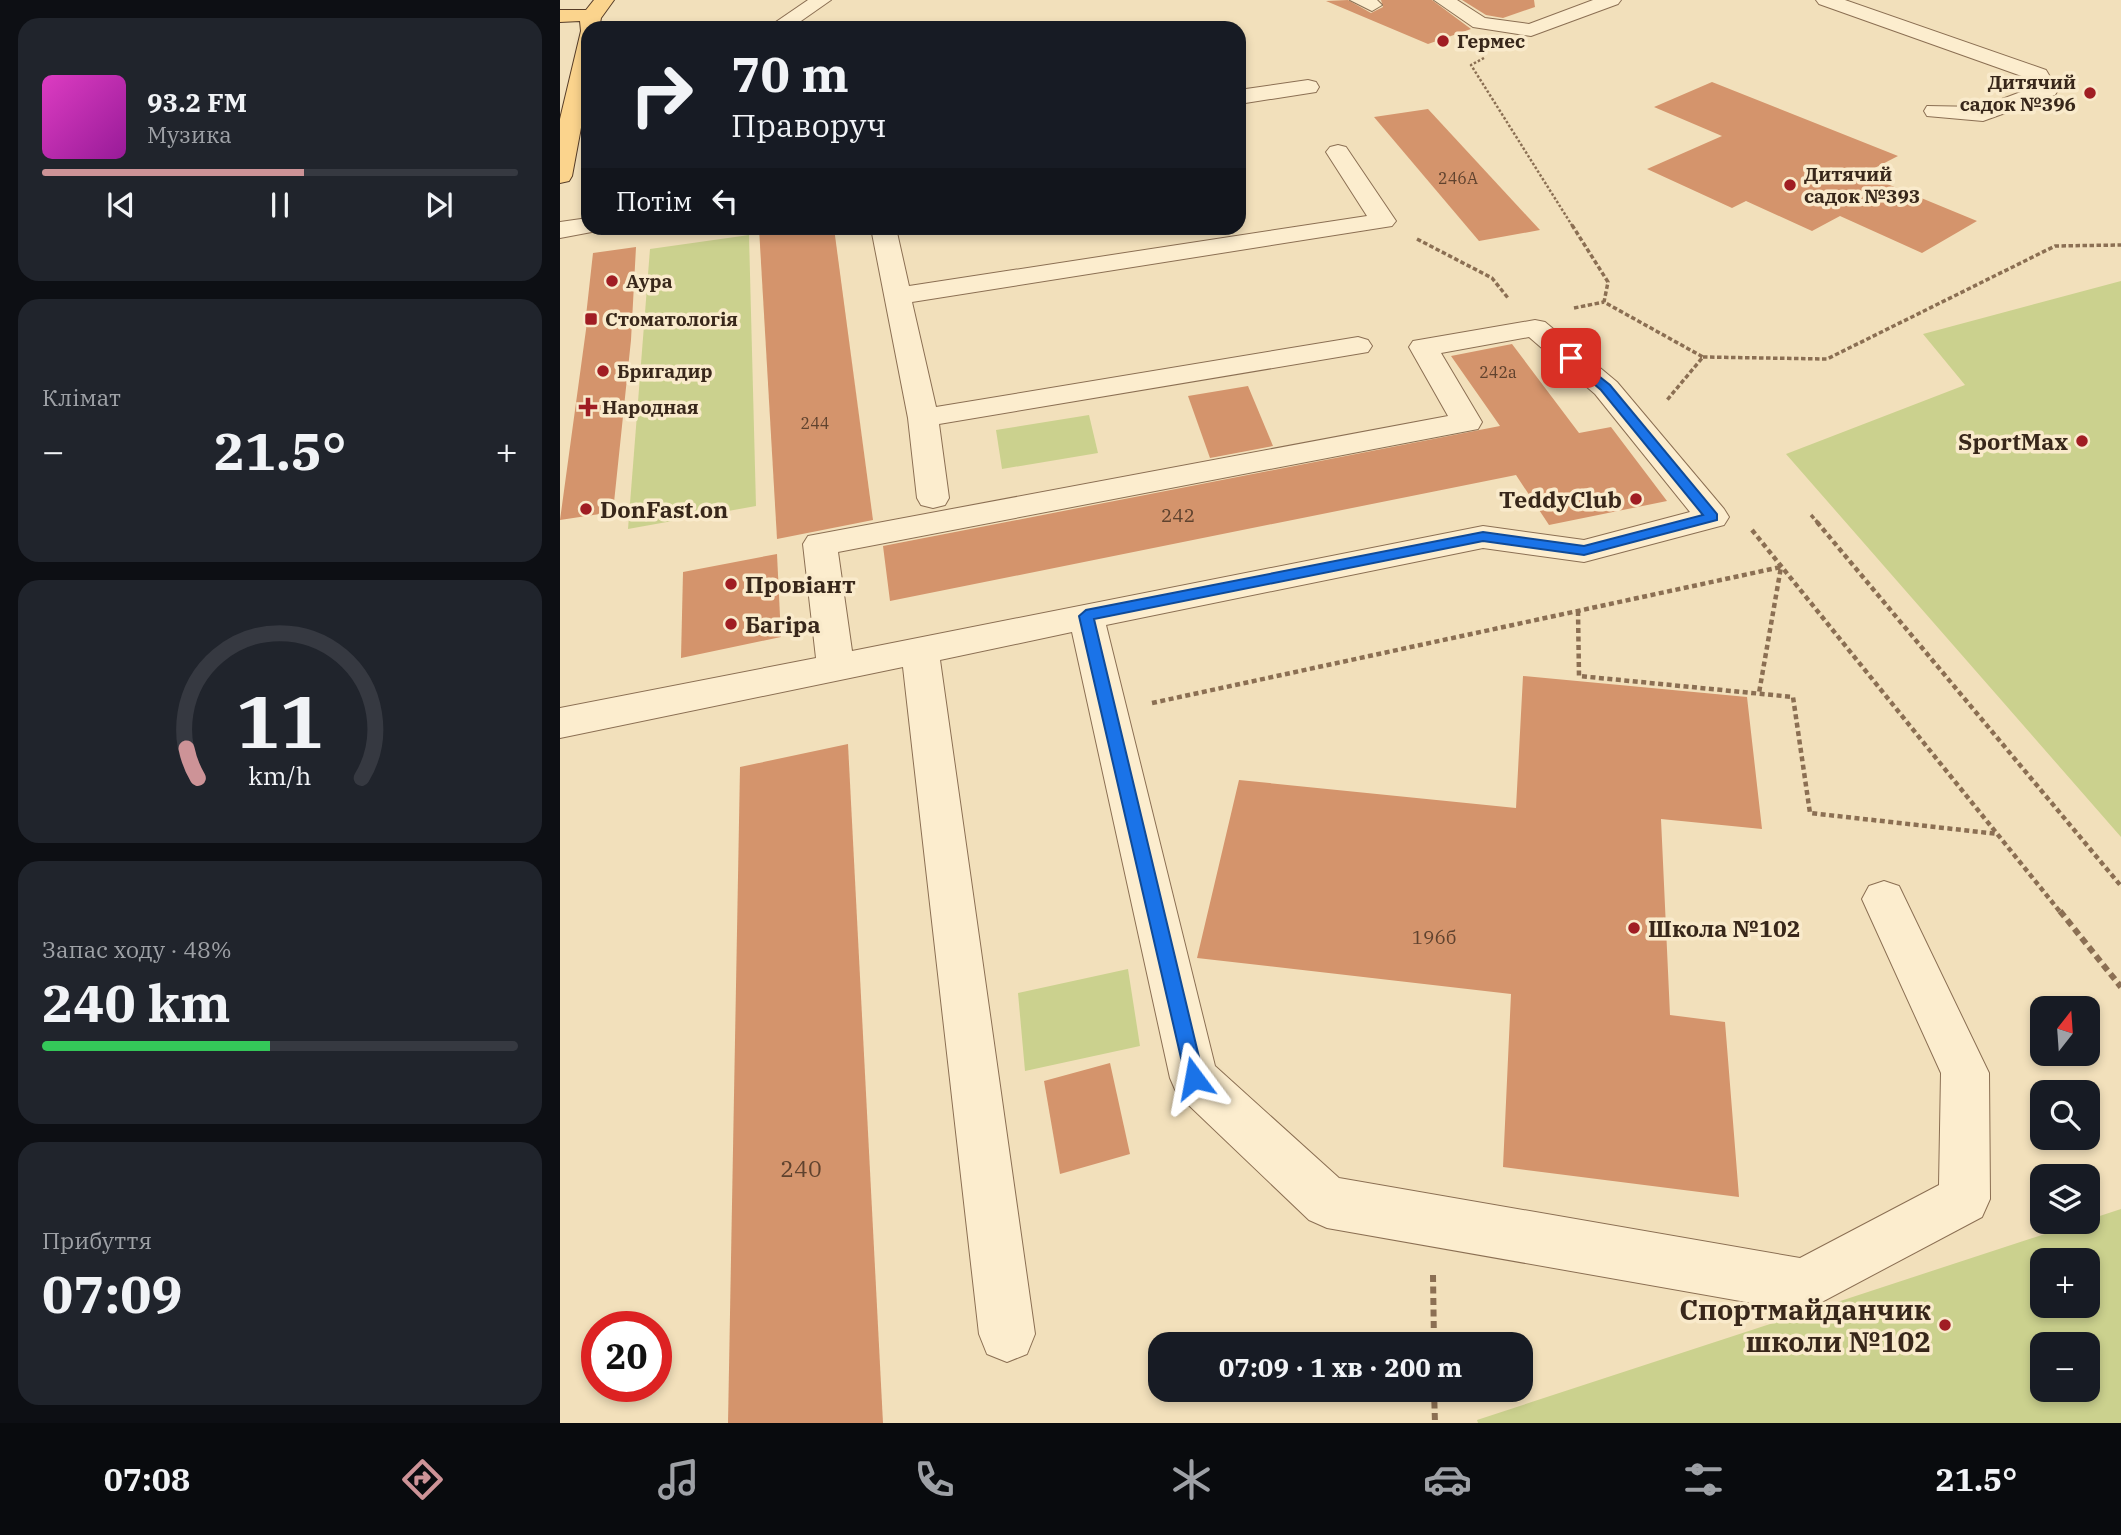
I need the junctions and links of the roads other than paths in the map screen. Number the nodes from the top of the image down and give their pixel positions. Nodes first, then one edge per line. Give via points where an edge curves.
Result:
1 (604, 0) edge
2 (821, 0) edge
3 (1444, 0) edge
4 (1611, 0) edge
5 (1826, 0) edge
6 (560, 16) edge
7 (584, 21) edge
8 (593, 21) edge
9 (788, 21) edge
10 (581, 72) edge
11 (1308, 87) dead end
12 (1246, 96) edge
13 (1935, 111) dead end
14 (1338, 152) dead end
15 (560, 176) edge
16 (581, 227) edge
17 (560, 230) edge
18 (885, 235) edge
19 (898, 296) junction
20 (1357, 346) dead end
21 (923, 418) junction
22 (933, 498) dead end
23 (1086, 616) junction
24 (920, 651) junction
25 (836, 668) junction
26 (560, 723) edge
27 (1884, 899) dead end
28 (1007, 1334) dead end

1 - 8 main road
2 - 9 lane
3 - 4 lane via 1480,23 1531,30
5 - 13 lane via 2038,75 2047,90 1983,114
6 - 7 main road via 577,14
10 - 15 main road
11 - 12 lane
14 - 19 lane via 1382,221
16 - 17 lane
18 - 19 lane
19 - 21 lane
20 - 21 lane
21 - 22 lane
23 - 24 lane
23 - 25 lane via 1483,537 1584,551 1712,517 1606,388 1535,328 1423,347 1467,422 820,544
23 - 27 lane via 1194,1078 1327,1202 1803,1285 1964,1199 1965,1073
24 - 25 lane
24 - 28 lane
25 - 26 lane

